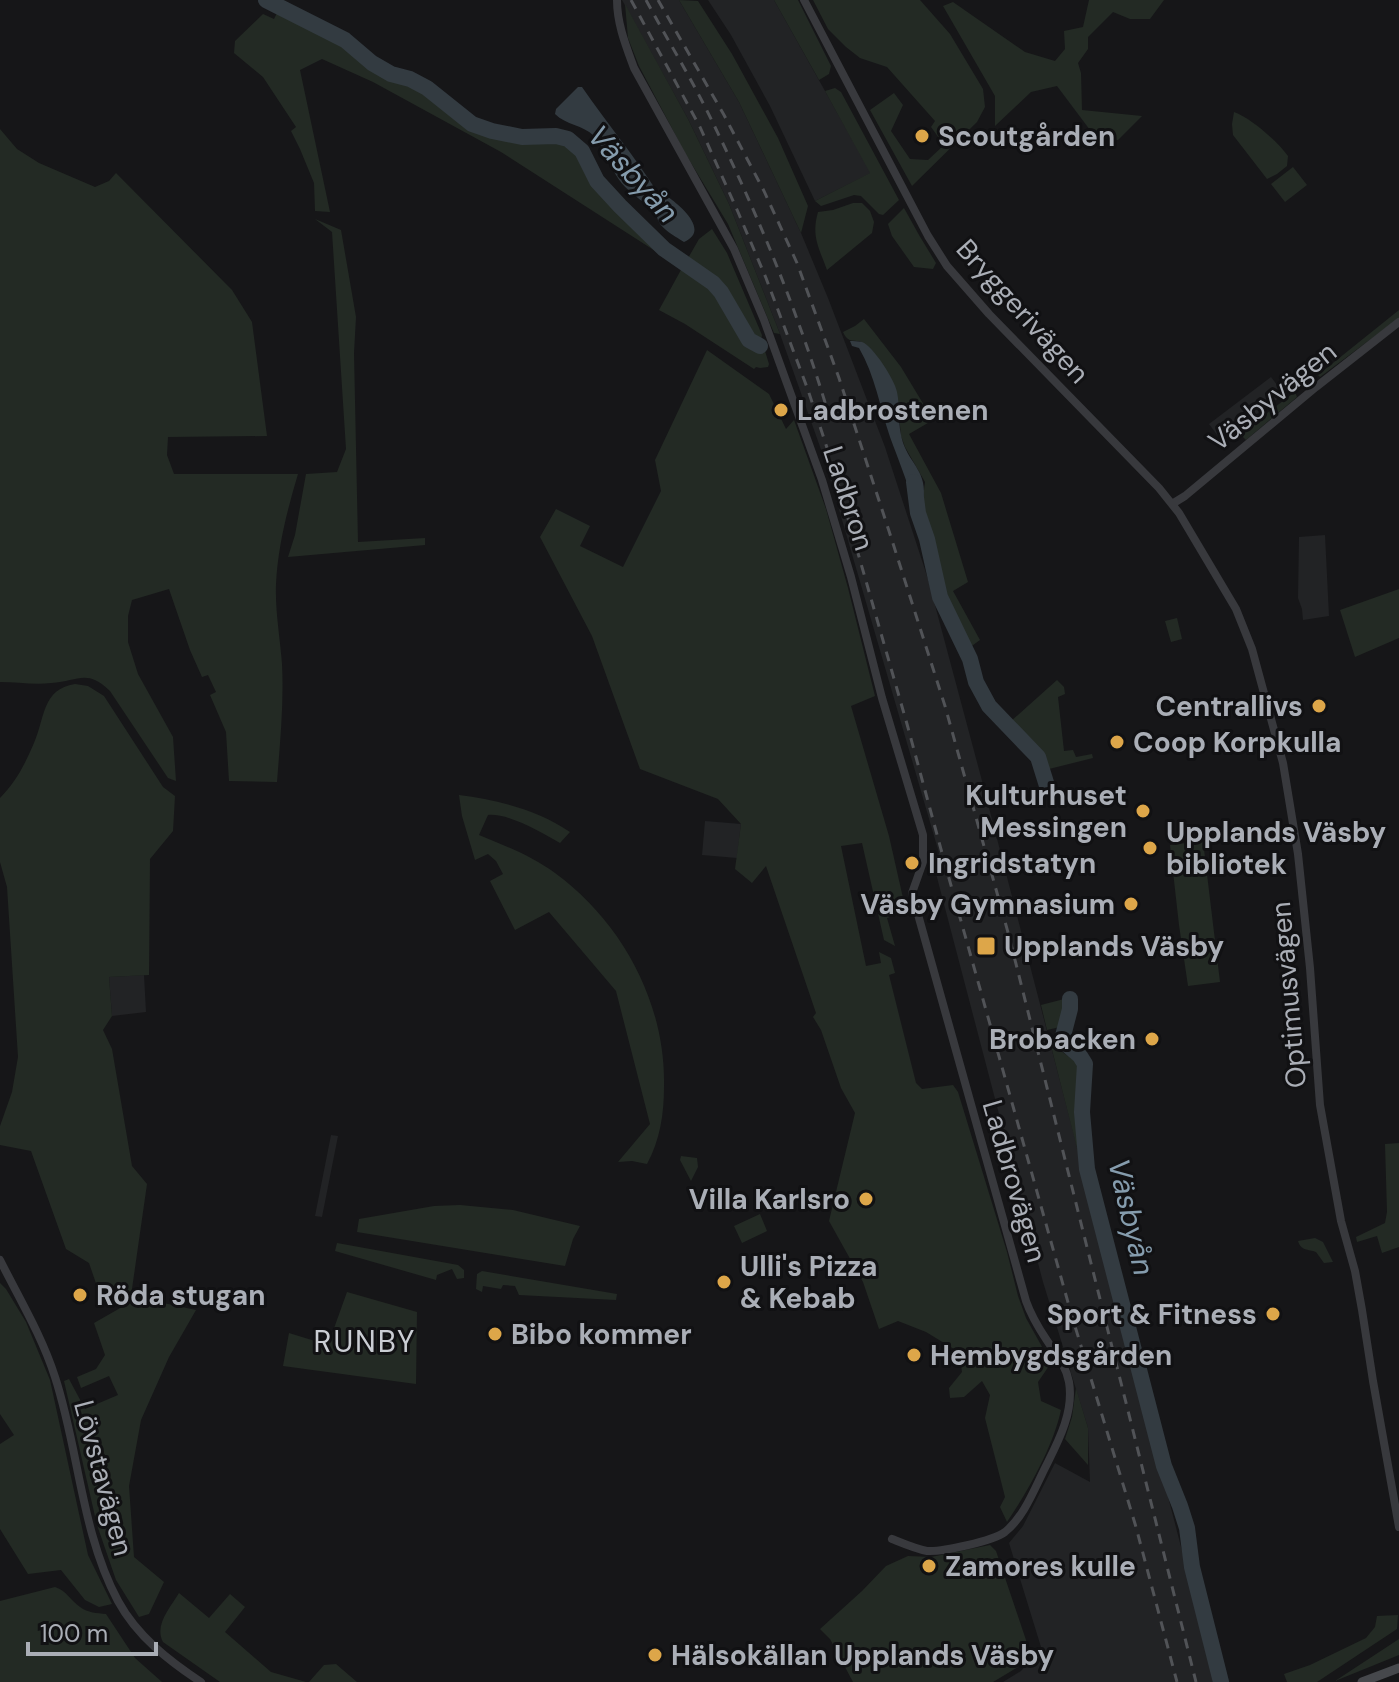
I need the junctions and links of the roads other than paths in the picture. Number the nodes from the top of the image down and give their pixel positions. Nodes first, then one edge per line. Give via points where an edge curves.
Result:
1 (617, 0) edge
2 (804, 0) edge
3 (1399, 322) edge
4 (1172, 504) junction
5 (1278, 744) joint
6 (924, 848) joint
7 (0, 1260) edge
8 (1399, 1527) edge
9 (892, 1539) dead end
10 (1399, 1668) edge
11 (201, 1682) edge
12 (1362, 1682) edge

1 - 6 street, Ladbron via 634,68 734,249 827,494
2 - 4 street, Bryggerivägen via 947,266
3 - 4 street, Väsbyvägen
4 - 5 street, Bryggerivägen via 1236,609
5 - 8 street, Optimusvägen via 1298,854 1318,1090
6 - 9 street, Ladbrovägen via 912,893 1026,1301 1062,1362 1069,1403 1052,1454 1006,1531 996,1538 927,1551
7 - 11 street, Lövstavägen via 56,1379 91,1531 119,1604 161,1654
10 - 12 main road

